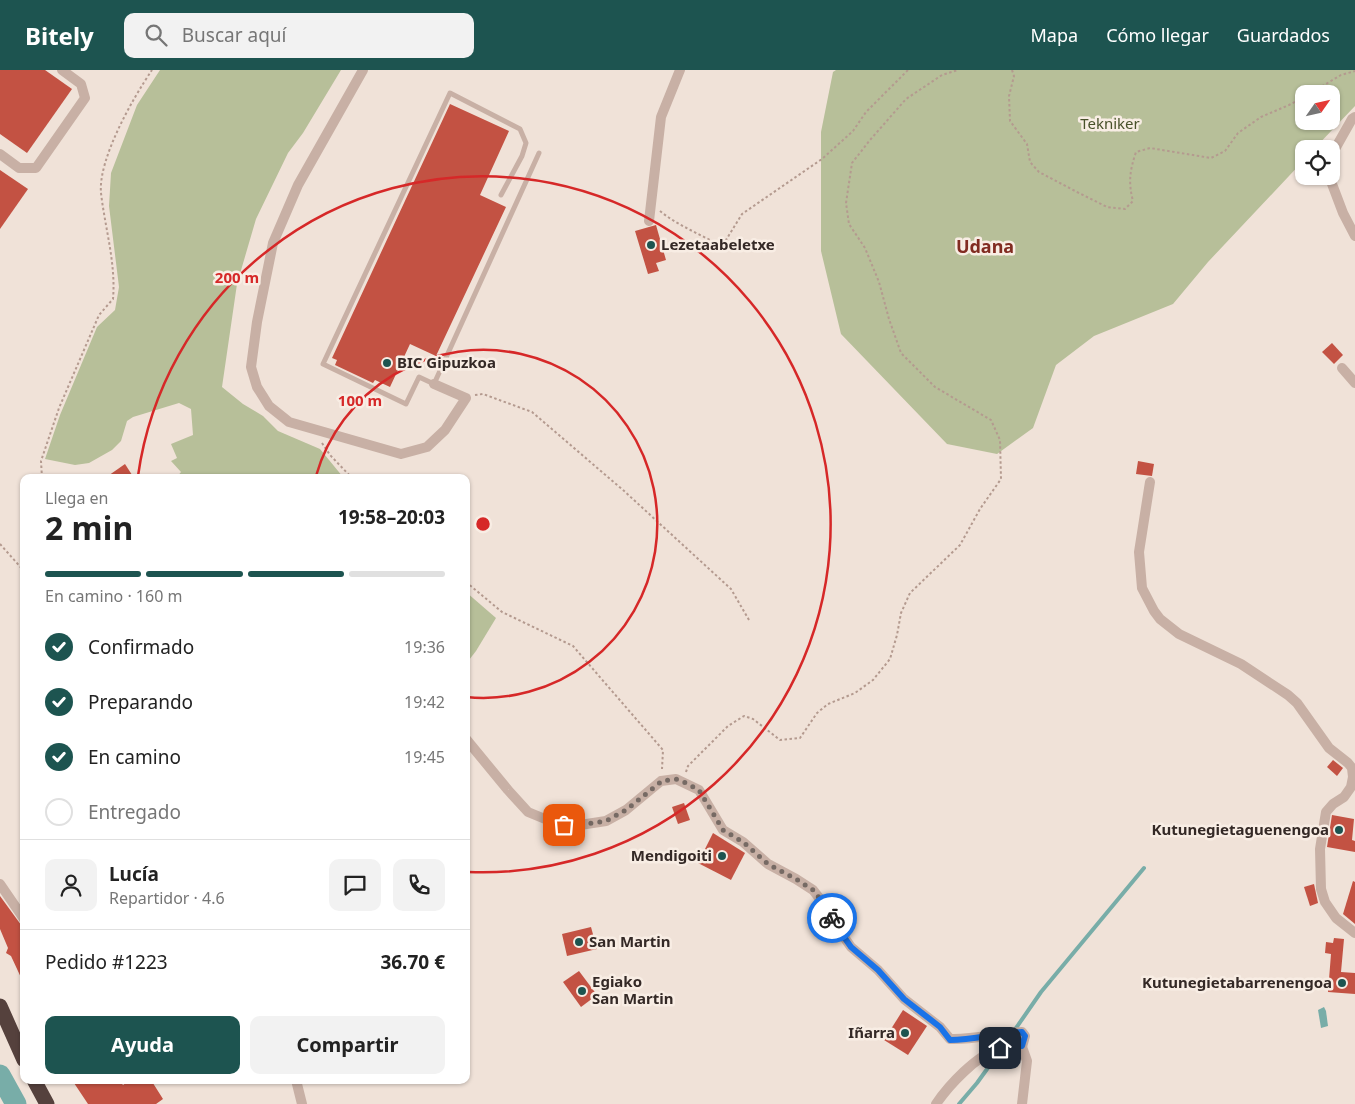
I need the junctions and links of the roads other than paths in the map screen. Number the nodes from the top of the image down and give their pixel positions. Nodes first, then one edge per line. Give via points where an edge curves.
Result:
1 (62, 70) edge
2 (363, 70) edge
3 (680, 70) edge
4 (1355, 117) edge
5 (1340, 140) edge
6 (539, 153) dead end
7 (0, 154) edge
8 (1332, 185) edge
9 (501, 195) dead end
10 (649, 221) dead end
11 (1355, 236) edge
12 (1342, 368) dead end
13 (1355, 383) edge
14 (434, 384) junction
15 (1150, 482) dead end
16 (470, 744) edge
17 (0, 884) edge
18 (20, 913) edge
19 (1355, 933) edge
20 (0, 1006) edge
21 (1022, 1046) junction
22 (20, 1051) edge
23 (36, 1084) edge
24 (297, 1084) edge
25 (47, 1104) edge
26 (302, 1104) edge
27 (936, 1104) edge
28 (1022, 1104) edge

1 - 7 street via 81,84 85,98 36,168 19,168
2 - 14 street via 298,185 273,243 251,367 256,387 269,406 289,422 401,454 427,447 445,430 466,398
3 - 10 street via 661,117
4 - 5 street
6 - 14 lane
8 - 11 street
9 - 14 lane via 526,143 520,129 450,93 323,364 406,404 419,377
12 - 13 street
15 - 19 street via 1139,552 1142,588 1154,611 1179,634 1241,664 1288,695 1329,748 1352,768 1351,787 1326,812 1320,850 1321,889 1325,902 1336,918
16 - 21 street via 528,812 564,825 606,821 626,810 662,781 676,779 699,790 723,830 768,864 813,890 851,947 904,999 940,1027 950,1040 1017,1032 1025,1036
17 - 18 street
20 - 22 highway
21 - 27 street via 1000,1048 989,1053 957,1078
21 - 28 street via 1027,1061
23 - 25 highway
24 - 26 street

